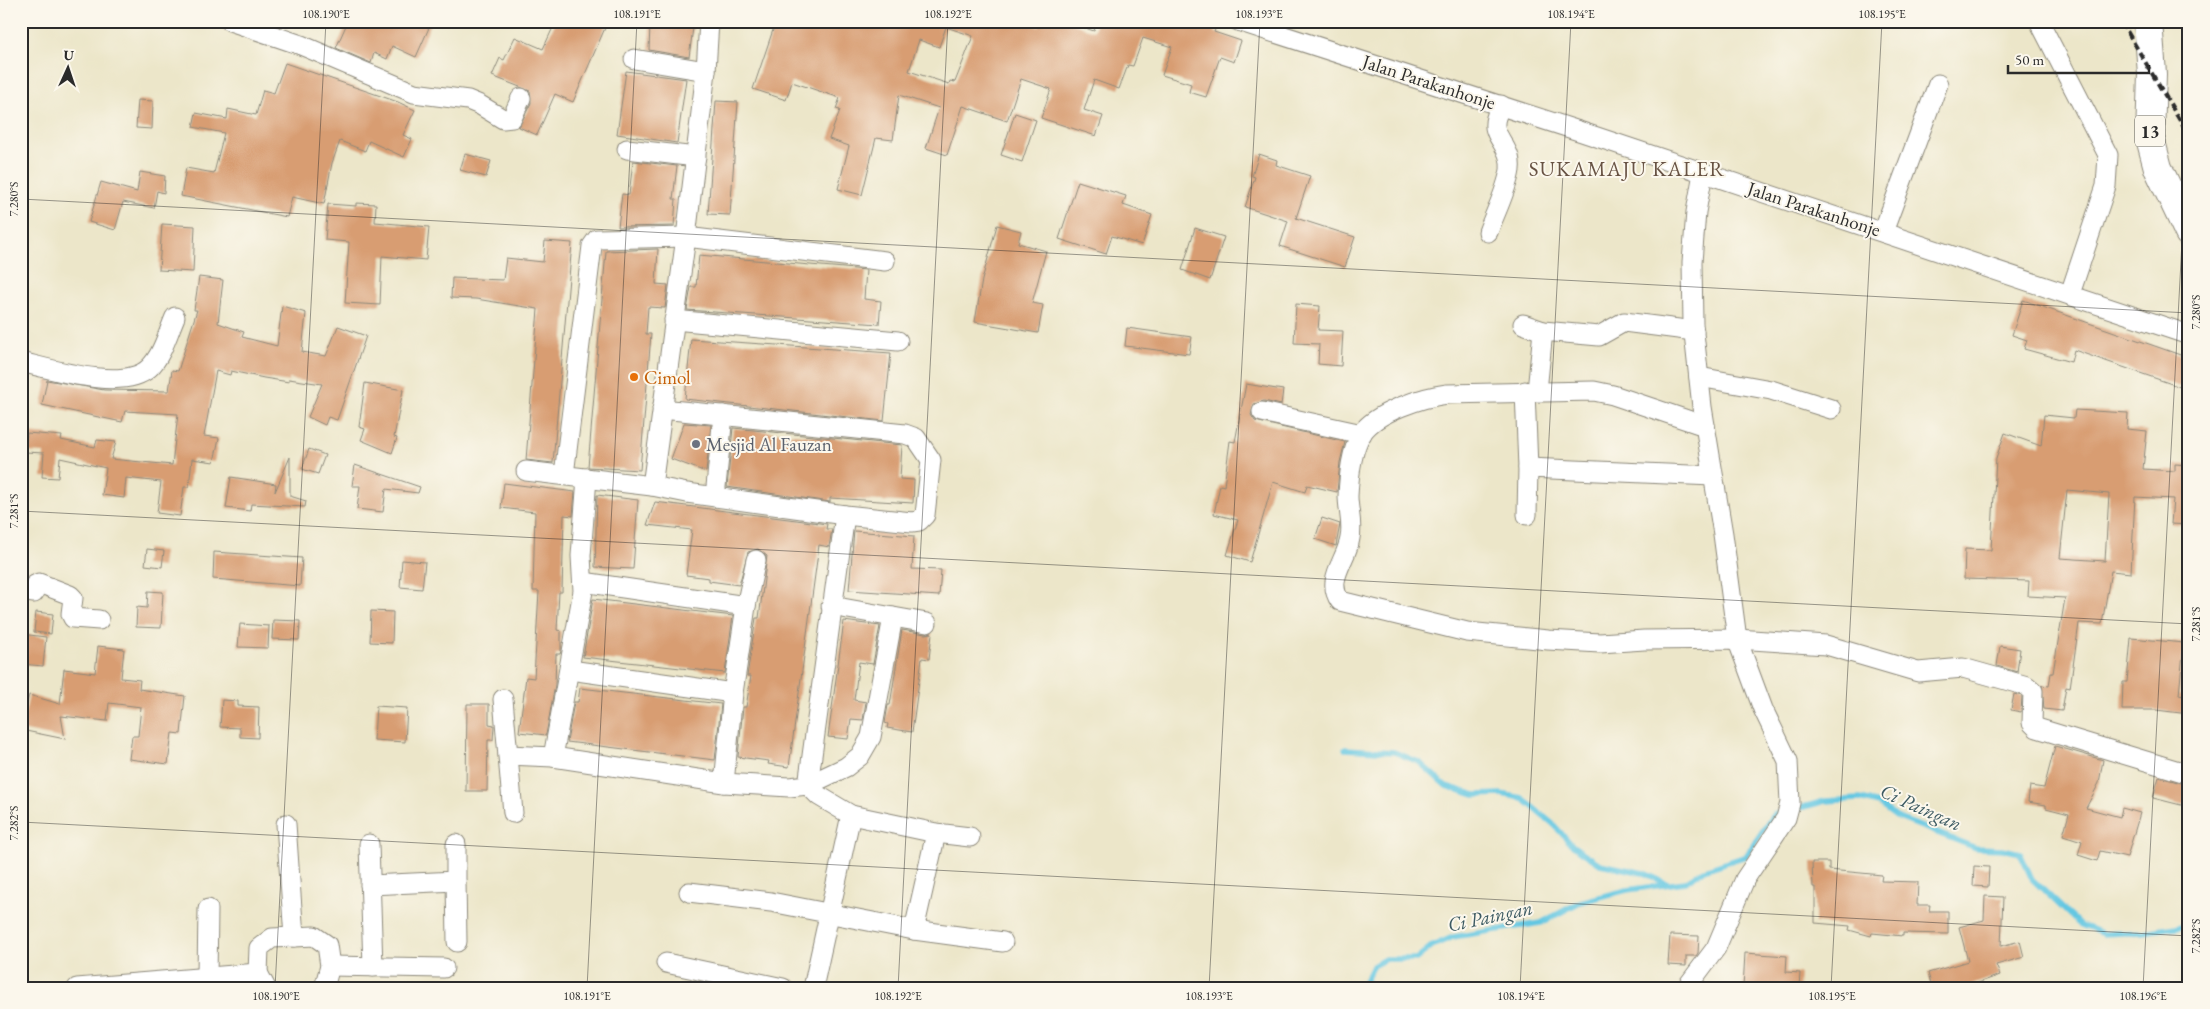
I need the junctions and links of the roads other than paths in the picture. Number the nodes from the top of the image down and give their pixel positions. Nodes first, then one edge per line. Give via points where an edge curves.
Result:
1 (230, 21) edge
2 (709, 21) edge
3 (1238, 21) edge
4 (2039, 21) edge
5 (2148, 21) edge
6 (634, 59) dead end
7 (706, 71) junction
8 (1938, 84) dead end
9 (1501, 105) junction
10 (516, 108) dead end
11 (627, 149) dead end
12 (696, 157) junction
13 (1703, 173) junction
14 (1488, 232) dead end
15 (1883, 232) junction
16 (2189, 233) edge
17 (686, 237) junction
18 (885, 261) dead end
19 (2070, 294) junction
20 (175, 317) dead end
21 (674, 320) junction
22 (1523, 324) dead end
23 (1543, 331) junction
24 (1694, 331) junction
25 (2189, 335) edge
26 (898, 341) dead end
27 (21, 362) edge
28 (1699, 377) junction
29 (1531, 391) junction
30 (662, 409) junction
31 (1831, 409) dead end
32 (1262, 412) dead end
33 (723, 415) junction
34 (1705, 426) junction
35 (1362, 434) junction
36 (1528, 468) junction
37 (526, 471) dead end
38 (564, 476) junction
39 (1712, 476) junction
40 (587, 478) junction
41 (652, 486) junction
42 (715, 497) junction
43 (845, 515) junction
44 (1527, 515) dead end
45 (756, 560) dead end
46 (583, 582) junction
47 (21, 591) edge
48 (746, 606) junction
49 (831, 606) junction
50 (893, 617) junction
51 (99, 620) dead end
52 (928, 623) dead end
53 (1737, 639) junction
54 (570, 670) junction
55 (733, 693) junction
56 (503, 698) dead end
57 (508, 755) junction
58 (553, 757) junction
59 (2189, 774) edge
60 (724, 783) junction
61 (808, 785) junction
62 (513, 813) dead end
63 (851, 815) junction
64 (286, 824) dead end
65 (936, 833) junction
66 (970, 837) dead end
67 (369, 844) dead end
68 (456, 844) dead end
69 (456, 881) junction
70 (370, 884) junction
71 (689, 892) dead end
72 (208, 909) dead end
73 (830, 914) junction
74 (914, 930) junction
75 (294, 937) junction
76 (457, 942) dead end
77 (1004, 942) dead end
78 (666, 963) dead end
79 (330, 966) junction
80 (373, 967) junction
81 (444, 968) dead end
82 (207, 977) junction
83 (262, 981) edge
84 (77, 988) edge
85 (324, 988) edge
86 (783, 988) edge
87 (813, 988) edge
88 (1686, 988) edge

1 - 10 street via 301,45 397,87 468,100 507,120
2 - 7 street
3 - 9 street, Jalan Parakanhonje
4 - 19 street via 2108,155 2106,186
5 - 16 highway, 13 via 2152,74 2150,138 2158,168
6 - 7 street
7 - 12 street
8 - 15 street
9 - 13 street, Jalan Parakanhonje
9 - 14 street via 1494,123 1506,146 1510,170
11 - 12 street
12 - 17 street
13 - 15 street, Jalan Parakanhonje
13 - 24 street via 1692,262
15 - 19 street, Jalan Parakanhonje
17 - 18 street
17 - 21 street
17 - 38 street via 601,238 594,242
19 - 25 street, Jalan Parakanhonje
20 - 27 street via 155,361 148,369 132,377 95,378
21 - 26 street
21 - 30 street
22 - 23 street
23 - 24 street via 1600,336 1624,322
23 - 29 street
24 - 28 street
28 - 31 street via 1771,390
28 - 34 street
29 - 34 street via 1594,391
29 - 35 street via 1430,396 1372,423
29 - 36 street
30 - 33 street
30 - 41 street
32 - 35 street
33 - 42 street
33 - 43 street via 888,431 916,438 931,460 922,519 912,522
34 - 39 street
35 - 53 street via 1352,459 1348,498 1352,517 1350,539 1333,583 1340,601 1467,632 1548,640 1600,643
36 - 39 street
36 - 44 street
37 - 38 street
38 - 40 street
39 - 53 street
40 - 41 street
40 - 46 street via 581,556
41 - 42 street
42 - 43 street
43 - 49 street
45 - 48 street
46 - 48 street
46 - 54 street
47 - 51 street via 34,593 35,585 39,583 73,598 73,618
48 - 55 street
49 - 50 street
49 - 61 street
50 - 52 street
50 - 61 street via 871,738 860,756 846,767
53 - 59 street via 1826,645 1918,672 1963,668 2027,686 2033,691 2032,723 2037,728
53 - 88 street via 1763,709 1788,761 1788,810 1745,879 1716,948
54 - 55 street
54 - 58 street
55 - 60 street
56 - 57 street
57 - 58 street
57 - 62 street
58 - 60 street
60 - 61 street
61 - 63 street via 819,796
63 - 65 street
63 - 73 street
64 - 75 street
65 - 66 street
65 - 74 street
67 - 70 street
68 - 69 street
69 - 70 street
69 - 76 street
70 - 80 street
71 - 73 street via 771,902
72 - 82 street
73 - 74 street
73 - 87 street
74 - 77 street
75 - 79 street via 314,936 327,945
75 - 83 street via 272,938 259,948
78 - 86 street
79 - 80 street
79 - 85 street
80 - 81 street
82 - 83 street
82 - 84 street

